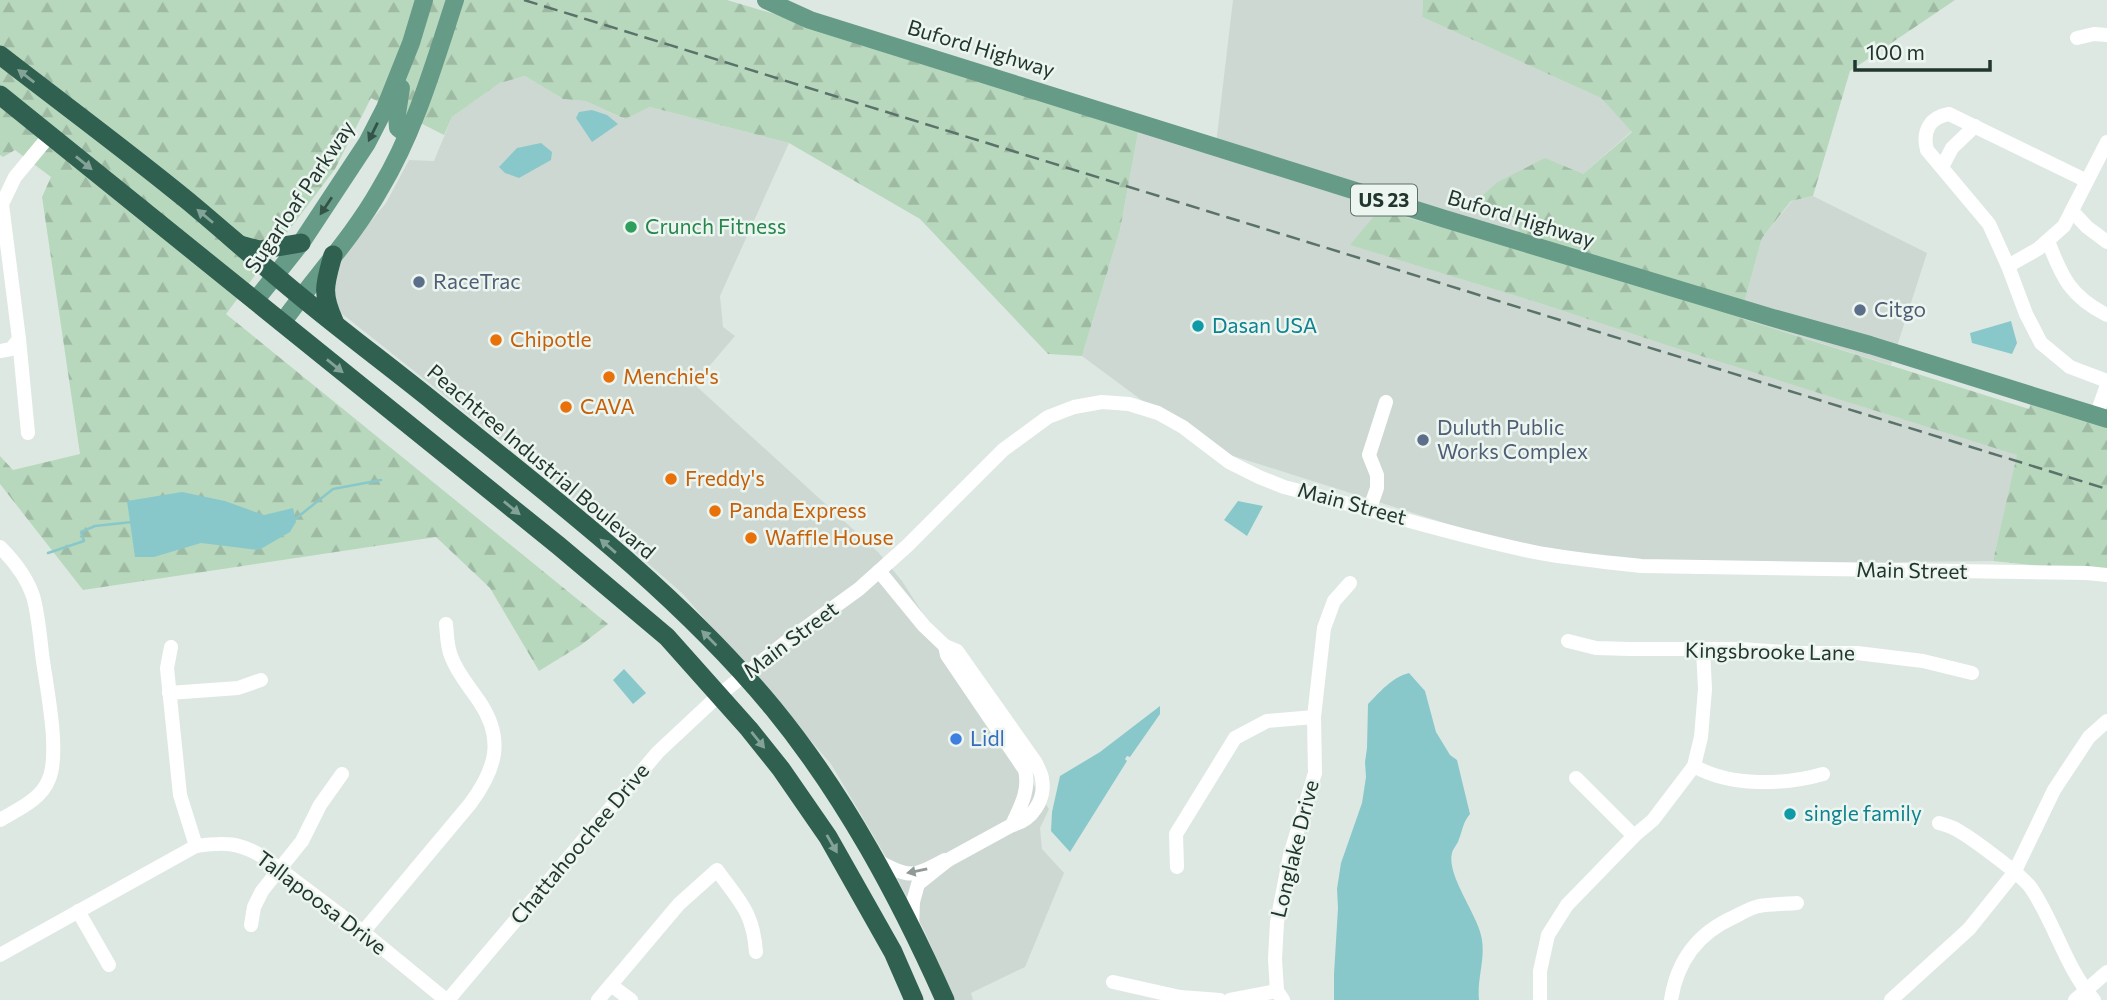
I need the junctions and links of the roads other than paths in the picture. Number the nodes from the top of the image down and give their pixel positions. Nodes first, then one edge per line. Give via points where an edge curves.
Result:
1 (424, 0) edge
2 (455, 0) edge
3 (766, 0) edge
4 (2107, 35) edge
5 (2077, 38) dead end
6 (411, 43) junction
7 (0, 55) edge
8 (0, 95) edge
9 (1975, 127) junction
10 (50, 135) junction
11 (407, 135) junction
12 (2107, 142) edge
13 (1942, 167) junction
14 (2087, 181) junction
15 (1, 203) edge
16 (2072, 211) junction
17 (2048, 241) junction
18 (2107, 242) edge
19 (301, 243) junction
20 (239, 244) junction
21 (332, 255) junction
22 (2008, 265) junction
23 (276, 276) junction
24 (301, 296) junction
25 (255, 301) junction
26 (2107, 315) edge
27 (334, 322) junction
28 (282, 323) junction
29 (19, 339) junction
30 (0, 352) edge
31 (2107, 383) edge
32 (1387, 402) dead end
33 (2101, 418) edge
34 (28, 433) dead end
35 (1370, 509) junction
36 (0, 547) edge
37 (879, 572) junction
38 (2107, 575) edge
39 (1350, 583) dead end
40 (446, 624) dead end
41 (1568, 641) dead end
42 (171, 647) dead end
43 (1703, 649) junction
44 (1972, 673) dead end
45 (744, 675) junction
46 (261, 680) dead end
47 (169, 693) junction
48 (719, 695) junction
49 (1314, 717) junction
50 (2107, 722) edge
51 (1694, 766) junction
52 (342, 774) dead end
53 (1823, 774) dead end
54 (1576, 778) dead end
55 (0, 820) edge
56 (1939, 823) dead end
57 (1634, 836) junction
58 (196, 846) junction
59 (874, 860) junction
60 (948, 860) junction
61 (1177, 867) dead end
62 (280, 869) junction
63 (2014, 873) junction
64 (1797, 903) dead end
65 (78, 911) junction
66 (251, 925) dead end
67 (912, 928) junction
68 (363, 932) junction
69 (756, 952) dead end
70 (0, 955) edge
71 (109, 965) dead end
72 (2107, 972) edge
73 (1113, 982) dead end
74 (611, 985) junction
75 (1280, 995) edge
76 (2085, 997) edge
77 (447, 1000) edge
78 (598, 1000) edge
79 (631, 1000) edge
80 (914, 1000) edge
81 (945, 1000) edge
82 (1220, 1000) edge
83 (1230, 1000) edge
84 (1540, 1000) edge
85 (1671, 1000) edge
86 (1891, 1000) edge

1 - 6 main road, Sugarloaf Parkway
2 - 11 main road
3 - 33 main road, Buford Highway / US 23 via 810,20 1445,219
4 - 5 street
6 - 11 main road via 397,114 398,128
6 -> 19 main road, Sugarloaf Parkway via 367,143
20 -> 7 highway, Peachtree Industrial Boulevard
8 - 10 highway
9 - 13 street via 1952,148
9 - 13 street via 1949,114 1934,119 1926,144
9 - 14 street
10 - 15 street via 15,177
10 -> 25 highway
11 - 21 main road via 381,188
12 - 14 street
13 - 22 street via 1989,224
14 - 16 street
15 - 29 street
16 - 17 street
16 - 18 street
17 - 22 street
17 - 26 street via 2074,294
19 - 20 highway via 259,250
19 - 23 main road, Sugarloaf Parkway
20 - 23 highway, Peachtree Industrial Boulevard
21 - 24 main road
21 - 27 highway via 324,289
22 - 31 street via 2041,343 2070,367
23 - 24 highway, Peachtree Industrial Boulevard
23 - 25 main road, Sugarloaf Parkway
24 - 27 highway, Peachtree Industrial Boulevard
24 - 28 main road
25 - 28 highway
45 -> 27 highway, Peachtree Industrial Boulevard via 673,602 589,528
28 -> 48 highway via 667,637
29 - 30 street via 11,349
29 - 34 street
31 - 33 street
32 - 35 street via 1370,455 1377,475
35 - 37 street, Main Street via 1259,477 1158,413 1102,402 1048,417 1003,450
35 - 38 street, Main Street via 1534,552 1641,566
36 - 55 street via 32,594 37,613 53,762 41,791
37 - 45 street, Main Street
37 - 60 street via 945,646 1025,770 1024,800 1012,825
39 - 49 street, Longlake Drive via 1334,601 1324,628
40 - 68 street via 449,653 489,716 494,733 492,768 470,804
41 - 43 street, Kingsbrooke Lane via 1596,648
42 - 47 street
43 - 44 street, Kingsbrooke Lane via 1857,653
43 - 51 street via 1705,689
45 - 48 street, Main Street
45 - 59 highway, Peachtree Industrial Boulevard via 807,753
46 - 47 street via 238,688
47 - 58 street via 180,795
48 - 77 street, Chattahoochee Drive via 658,752
48 -> 80 highway via 781,769 828,837 893,952
49 - 61 street via 1267,721 1235,738 1176,834
49 - 75 street, Longlake Drive via 1315,773 1276,922
50 - 63 street via 2090,737 2054,790
51 - 53 street via 1754,781
51 - 57 street via 1653,820
52 - 62 street
54 - 57 street
56 - 63 street via 1957,829
57 - 84 street via 1567,905 1548,935
58 - 62 street, Tallapoosa Drive via 237,845
58 - 65 street, Tallapoosa Drive
60 -> 59 street via 921,873 907,874
59 - 67 highway, Peachtree Industrial Boulevard
60 - 67 street via 918,884
62 - 66 street via 262,891
62 - 68 street, Tallapoosa Drive
63 - 76 street via 2029,886 2047,917
63 - 86 street via 1969,929
64 - 85 street via 1757,906 1716,925 1688,954 1673,984
65 - 70 street, Tallapoosa Drive
65 - 71 street
67 - 81 highway, Peachtree Industrial Boulevard
68 - 77 street, Tallapoosa Drive
69 - 74 street via 748,913 717,870 671,913
72 - 76 street
73 - 82 street via 1180,997
74 - 78 street
74 - 79 street
75 - 83 street

